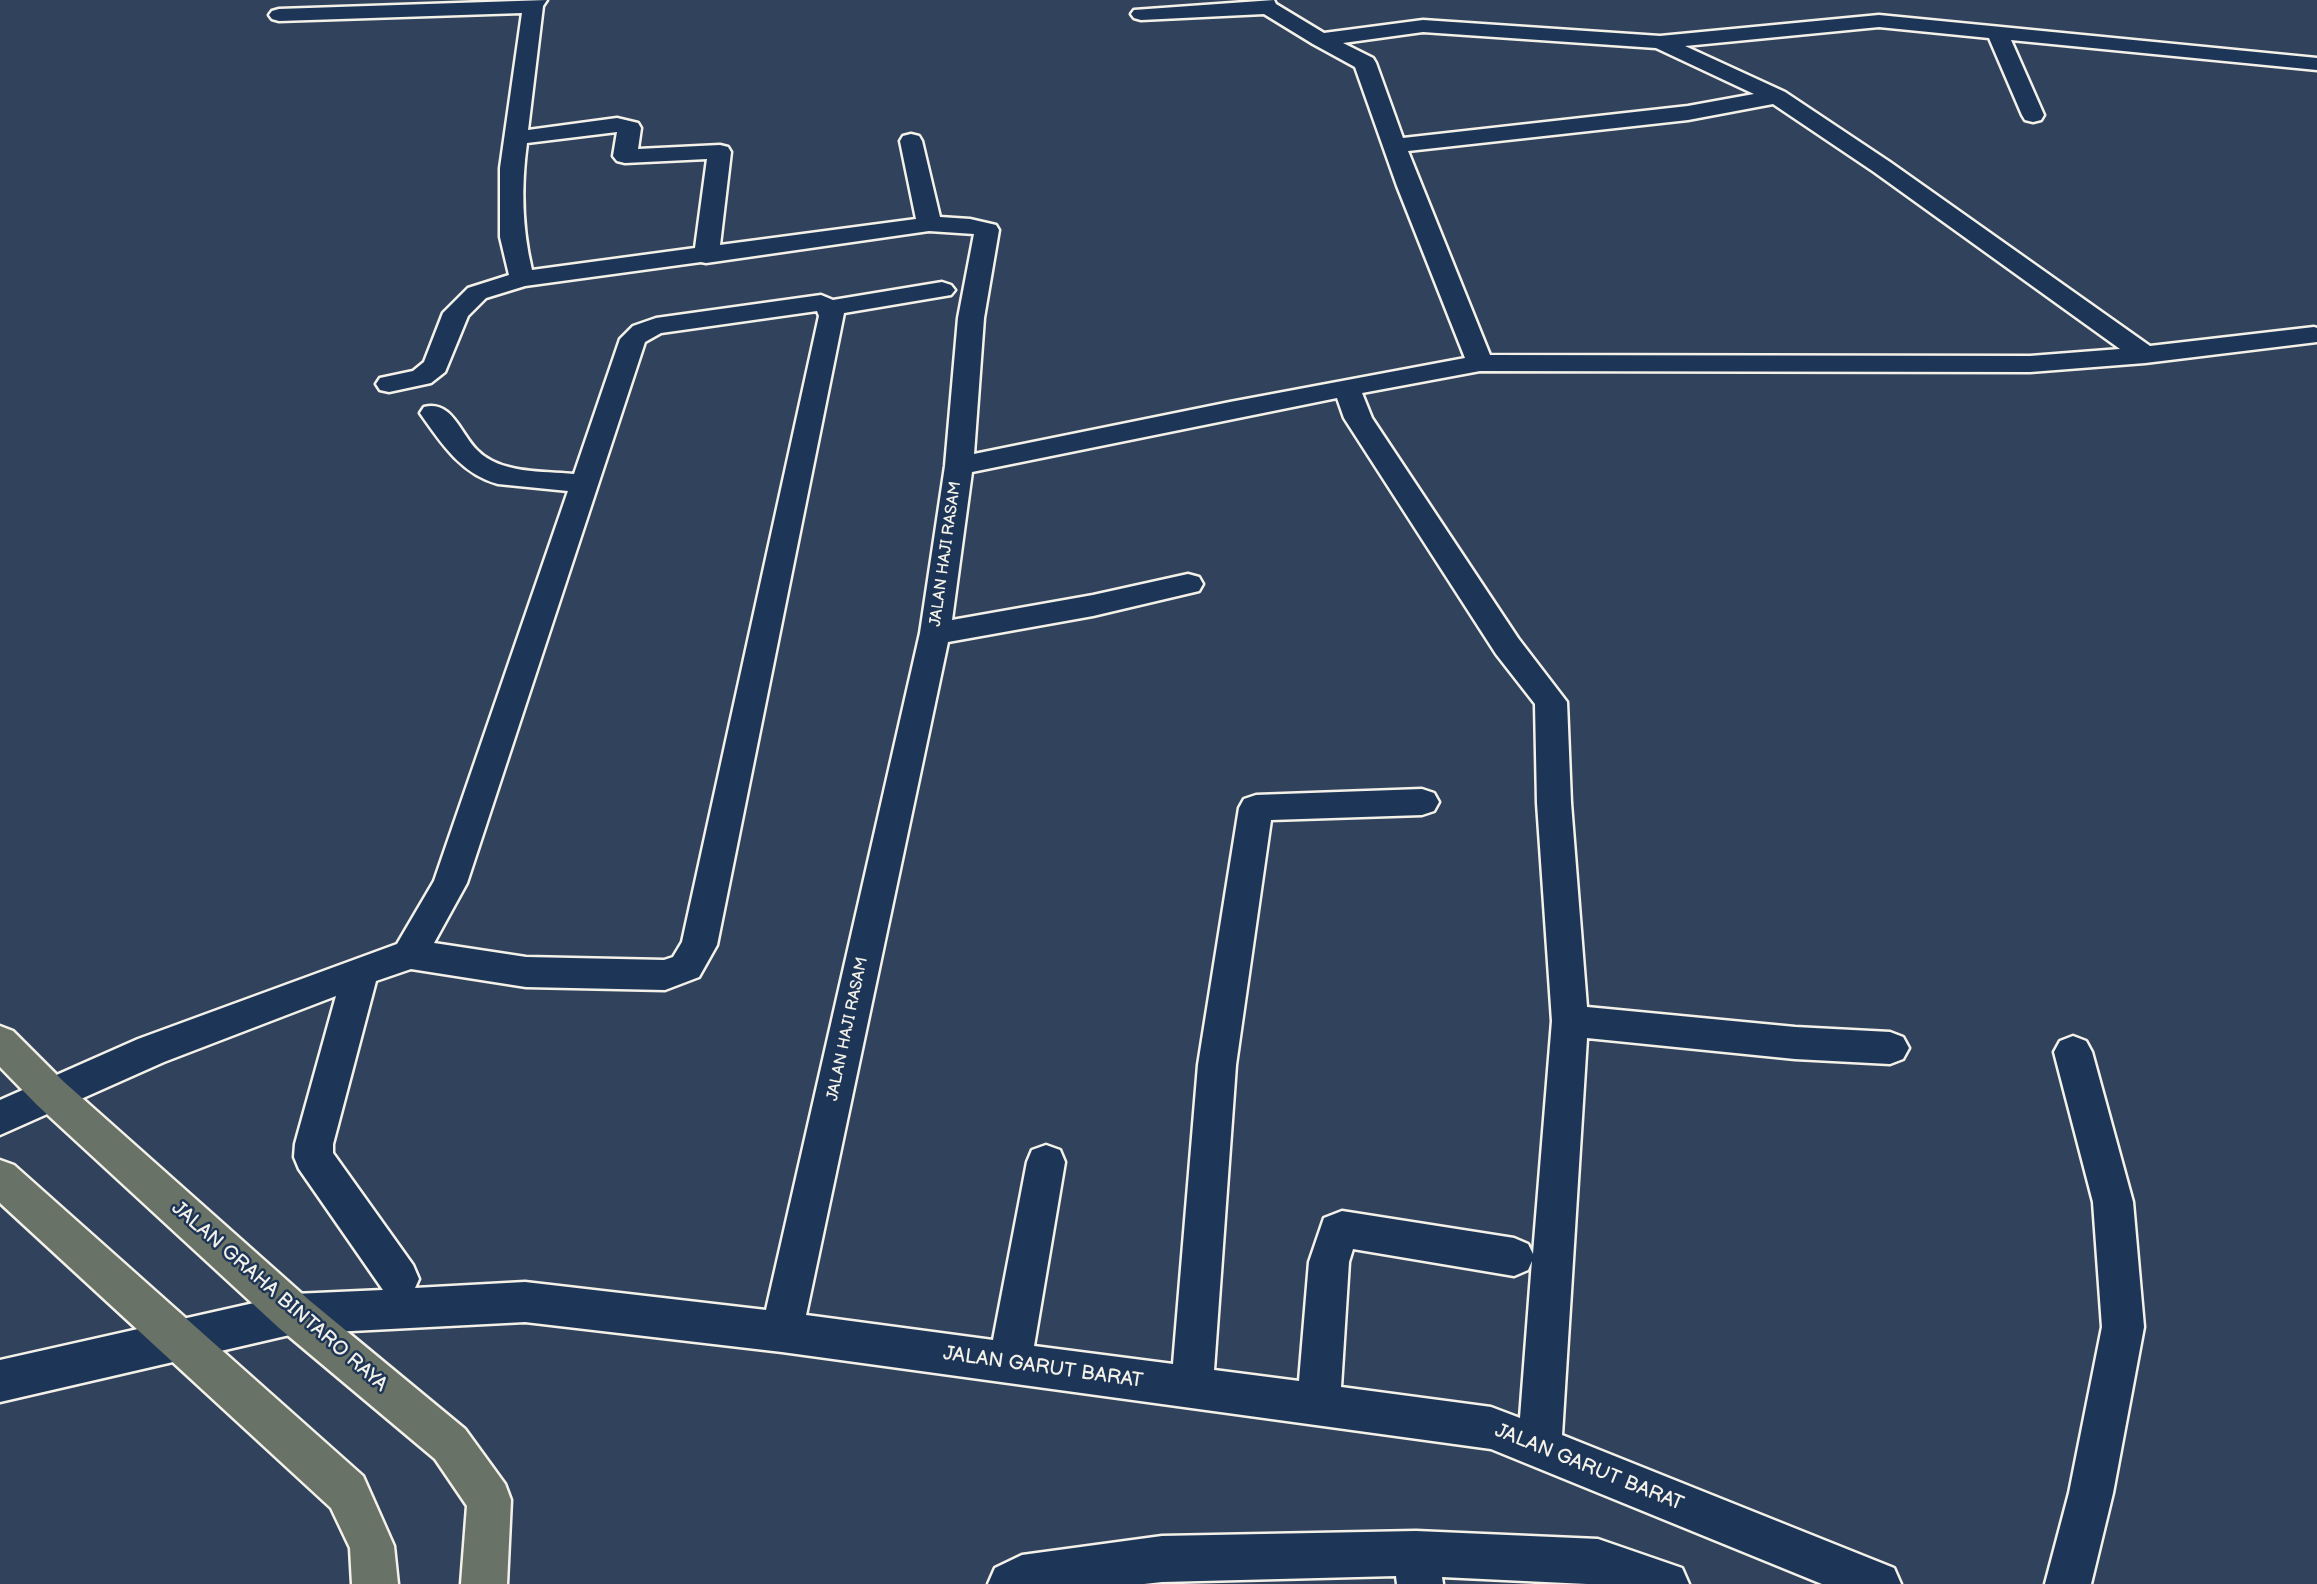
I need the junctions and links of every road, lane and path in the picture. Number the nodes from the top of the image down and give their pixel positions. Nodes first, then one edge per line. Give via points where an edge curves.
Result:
1 (535, 3) edge
2 (1266, 4) edge
3 (1141, 14) dead end
4 (279, 15) dead end
5 (1996, 33) junction
6 (1320, 40) junction
7 (1660, 42) junction
8 (2307, 63) edge
9 (2317, 76) edge
10 (1777, 97) junction
11 (2033, 115) dead end
12 (516, 138) junction
13 (911, 141) dead end
14 (1394, 146) junction
15 (929, 224) junction
16 (706, 256) junction
17 (522, 279) junction
18 (942, 290) dead end
19 (829, 308) junction
20 (2314, 335) dead end
21 (2145, 355) junction
22 (1480, 363) junction
23 (389, 384) dead end
24 (1347, 388) junction
25 (434, 412) dead end
26 (959, 466) junction
27 (584, 484) junction
28 (1188, 584) dead end
29 (934, 633) junction
30 (1422, 802) dead end
31 (410, 954) junction
32 (361, 972) junction
33 (1570, 1021) junction
34 (0, 1042) edge
35 (1890, 1048) dead end
36 (2073, 1052) dead end
37 (50, 1093) junction
38 (0, 1118) edge
39 (1046, 1162) dead end
40 (0, 1178) edge
41 (1514, 1257) dead end
42 (399, 1279) dead end
43 (294, 1314) junction
44 (782, 1332) junction
45 (181, 1341) junction
46 (1010, 1363) junction
47 (0, 1381) edge
48 (1192, 1388) junction
49 (1318, 1405) junction
50 (1539, 1449) junction
51 (1418, 1569) edge
52 (375, 1584) edge
53 (484, 1584) edge
54 (1011, 1584) edge
55 (1666, 1584) edge
56 (1878, 1584) edge
57 (2068, 1584) edge

1 - 4 street
1 - 12 street
2 - 3 street
2 - 6 street
5 - 7 street via 1879,21
5 - 8 street
5 - 11 street
6 - 7 street via 1423,26
6 - 14 street via 1365,63
7 - 10 street
8 - 9 street
10 - 14 street via 1688,112
10 - 21 street
12 - 16 street via 617,125 630,128 625,156 720,152
12 - 17 street via 512,237
13 - 15 street
14 - 22 street
15 - 16 street, JALAN HAJI RASAM
15 - 26 street, JALAN HAJI RASAM via 987,230 971,318
16 - 17 street, JALAN HAJI RASAM
17 - 23 street, JALAN HAJI RASAM via 477,293 456,313 436,366 422,377
18 - 19 street
19 - 27 street via 821,303 642,331 633,339
19 - 31 street via 832,316 699,945 686,967 665,975 526,972
20 - 21 street
21 - 22 street via 2030,364
22 - 24 street
24 - 26 street
24 - 33 street via 1364,428 1507,646 1551,702 1554,803
25 - 27 street via 468,458 498,475
26 - 29 street, JALAN HAJI RASAM
27 - 31 street via 450,883
28 - 29 street via 1024,620
29 - 44 street, JALAN HAJI RASAM
30 - 48 street via 1256,808 1217,1065
31 - 32 street
32 - 37 street via 136,1056
32 - 42 street via 313,1157
33 - 35 street
33 - 50 street
34 - 37 main road, JALAN GRAHA BINTARO RAYA
36 - 57 street via 2113,1202 2123,1327 2091,1493
37 - 38 street
37 - 43 main road, JALAN GRAHA BINTARO RAYA
39 - 46 street
40 - 45 main road
41 - 49 street via 1338,1231 1329,1262
43 - 44 street, JALAN GARUT BARAT via 525,1302
43 - 45 street, JALAN GARUT BARAT
43 - 53 main road, JALAN GRAHA BINTARO RAYA via 450,1444 489,1500
44 - 46 street, JALAN GARUT BARAT
45 - 47 street, JALAN GARUT BARAT
45 - 52 main road via 347,1492 372,1546
46 - 48 street, JALAN GARUT BARAT
48 - 49 street, JALAN GARUT BARAT
49 - 50 street, JALAN GARUT BARAT via 1491,1428
50 - 56 street, JALAN GARUT BARAT
51 - 54 street via 1162,1559 1022,1578
51 - 55 street via 1598,1562

